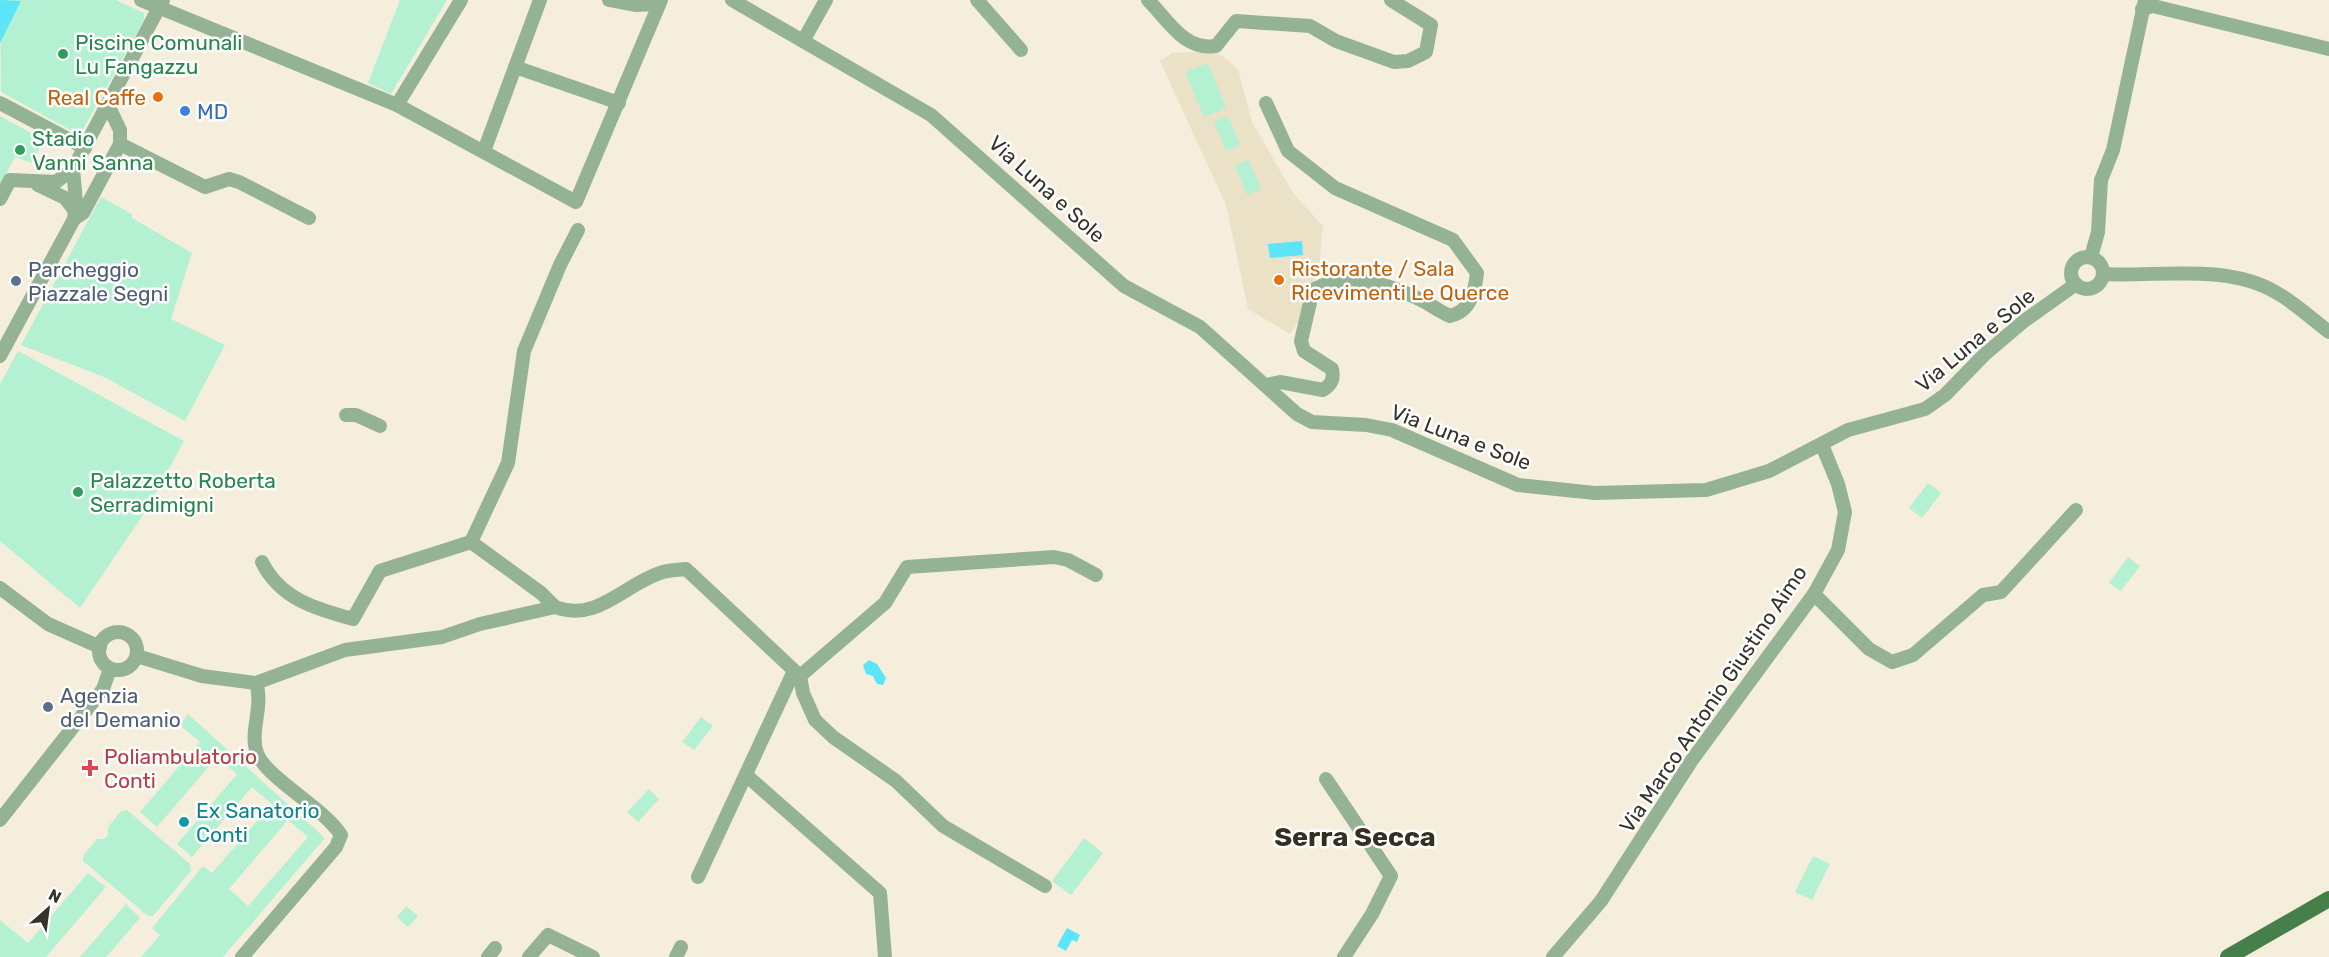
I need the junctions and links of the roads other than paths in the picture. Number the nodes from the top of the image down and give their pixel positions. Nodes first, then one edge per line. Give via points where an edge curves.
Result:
1 (141, 0) edge
2 (461, 0) edge
3 (540, 0) edge
4 (609, 0) edge
5 (732, 0) edge
6 (826, 0) edge
7 (977, 0) edge
8 (1148, 0) edge
9 (1390, 0) edge
10 (660, 2) edge
11 (2143, 4) edge
12 (161, 5) edge
13 (803, 41) junction
14 (2329, 49) edge
15 (1021, 50) dead end
16 (516, 66) junction
17 (0, 103) edge
18 (619, 103) junction
19 (1266, 103) dead end
20 (108, 105) junction
21 (396, 105) junction
22 (120, 144) junction
23 (85, 148) junction
24 (484, 151) junction
25 (73, 170) junction
26 (33, 183) junction
27 (0, 199) edge
28 (74, 215) junction
29 (309, 218) dead end
30 (578, 230) dead end
31 (2091, 257) junction
32 (2103, 274) junction
33 (2076, 284) junction
34 (2329, 332) edge
35 (0, 356) edge
36 (1266, 385) junction
37 (346, 415) dead end
38 (380, 426) dead end
39 (1822, 445) junction
40 (2076, 510) dead end
41 (471, 542) junction
42 (261, 562) dead end
43 (1096, 575) dead end
44 (0, 588) edge
45 (1814, 594) junction
46 (555, 607) junction
47 (100, 647) junction
48 (137, 656) junction
49 (110, 669) junction
50 (797, 674) junction
51 (256, 684) junction
52 (746, 775) junction
53 (1326, 779) dead end
54 (0, 820) edge
55 (698, 877) dead end
56 (1045, 886) dead end
57 (2329, 899) edge
58 (586, 956) edge
59 (242, 957) edge
60 (530, 957) edge
61 (885, 957) edge
62 (1344, 957) edge
63 (1553, 957) edge
64 (2228, 957) edge

1 - 12 street
2 - 21 street
3 - 16 street
4 - 10 street via 635,5
5 - 13 street, Via Luna e Sole
6 - 13 street
7 - 15 street
8 - 9 street via 1188,43 1204,48 1216,46 1236,21 1310,26 1336,41 1394,62 1408,61 1426,52 1431,25
10 - 18 street
11 - 14 street
11 - 31 street via 2113,150 2101,180 2098,232
12 - 20 street
12 - 21 street
13 - 36 street, Via Luna e Sole via 931,115 1124,286 1200,327
16 - 18 street
16 - 24 street
17 - 23 street
18 - 24 street via 576,202
19 - 36 street via 1288,152 1335,188 1453,240 1477,273 1475,291 1468,304 1450,315 1418,298 1360,279 1326,282 1313,290 1301,341 1304,351 1332,369 1331,383 1323,390 1280,382
20 - 22 street via 120,130
20 - 23 street
21 - 24 street
22 - 28 street via 83,213
22 - 29 street via 205,187 229,180 239,182
23 - 25 street
25 - 26 street via 56,182
25 - 28 street
26 - 27 street via 10,180
26 - 28 street via 65,198
28 - 35 street
30 - 41 street via 524,351 508,463
31 - 32 street via 2100,264
31 - 33 street via 2081,258 2073,265 2071,275
32 - 33 street via 2095,287
32 - 34 street via 2209,274 2242,280 2276,292
33 - 39 street, Via Luna e Sole via 2024,321 1945,395 1924,409 1848,430
36 - 39 street, Via Luna e Sole via 1297,414 1312,422 1392,430 1518,485 1595,493 1706,490 1769,471
37 - 38 street via 356,415
39 - 45 street, Via Marco Antonio Giustino Aimo via 1845,512 1838,550
40 - 45 street via 2001,592 1983,595 1913,655 1892,662 1869,649
41 - 42 street via 380,571 353,619 305,604 270,579
41 - 46 street
43 - 50 street via 1068,560 1054,558 907,567 885,603
44 - 47 street via 48,624
45 - 63 street, Via Marco Antonio Giustino Aimo via 1698,751 1601,901
46 - 50 street via 567,611 594,609 663,572 686,569
46 - 51 street via 442,637 345,650
47 - 48 street via 111,634 122,632 136,644
47 - 49 street via 102,662
48 - 49 street via 127,669
48 - 51 street via 202,676
49 - 54 street via 103,689
50 - 52 street
50 - 56 street via 815,720 833,738 896,781 943,826
51 - 59 street via 260,694 257,755 267,768 333,822 341,835 336,847
52 - 55 street
52 - 61 street via 880,893
53 - 62 street via 1391,876
57 - 64 main road
58 - 60 street via 548,934

